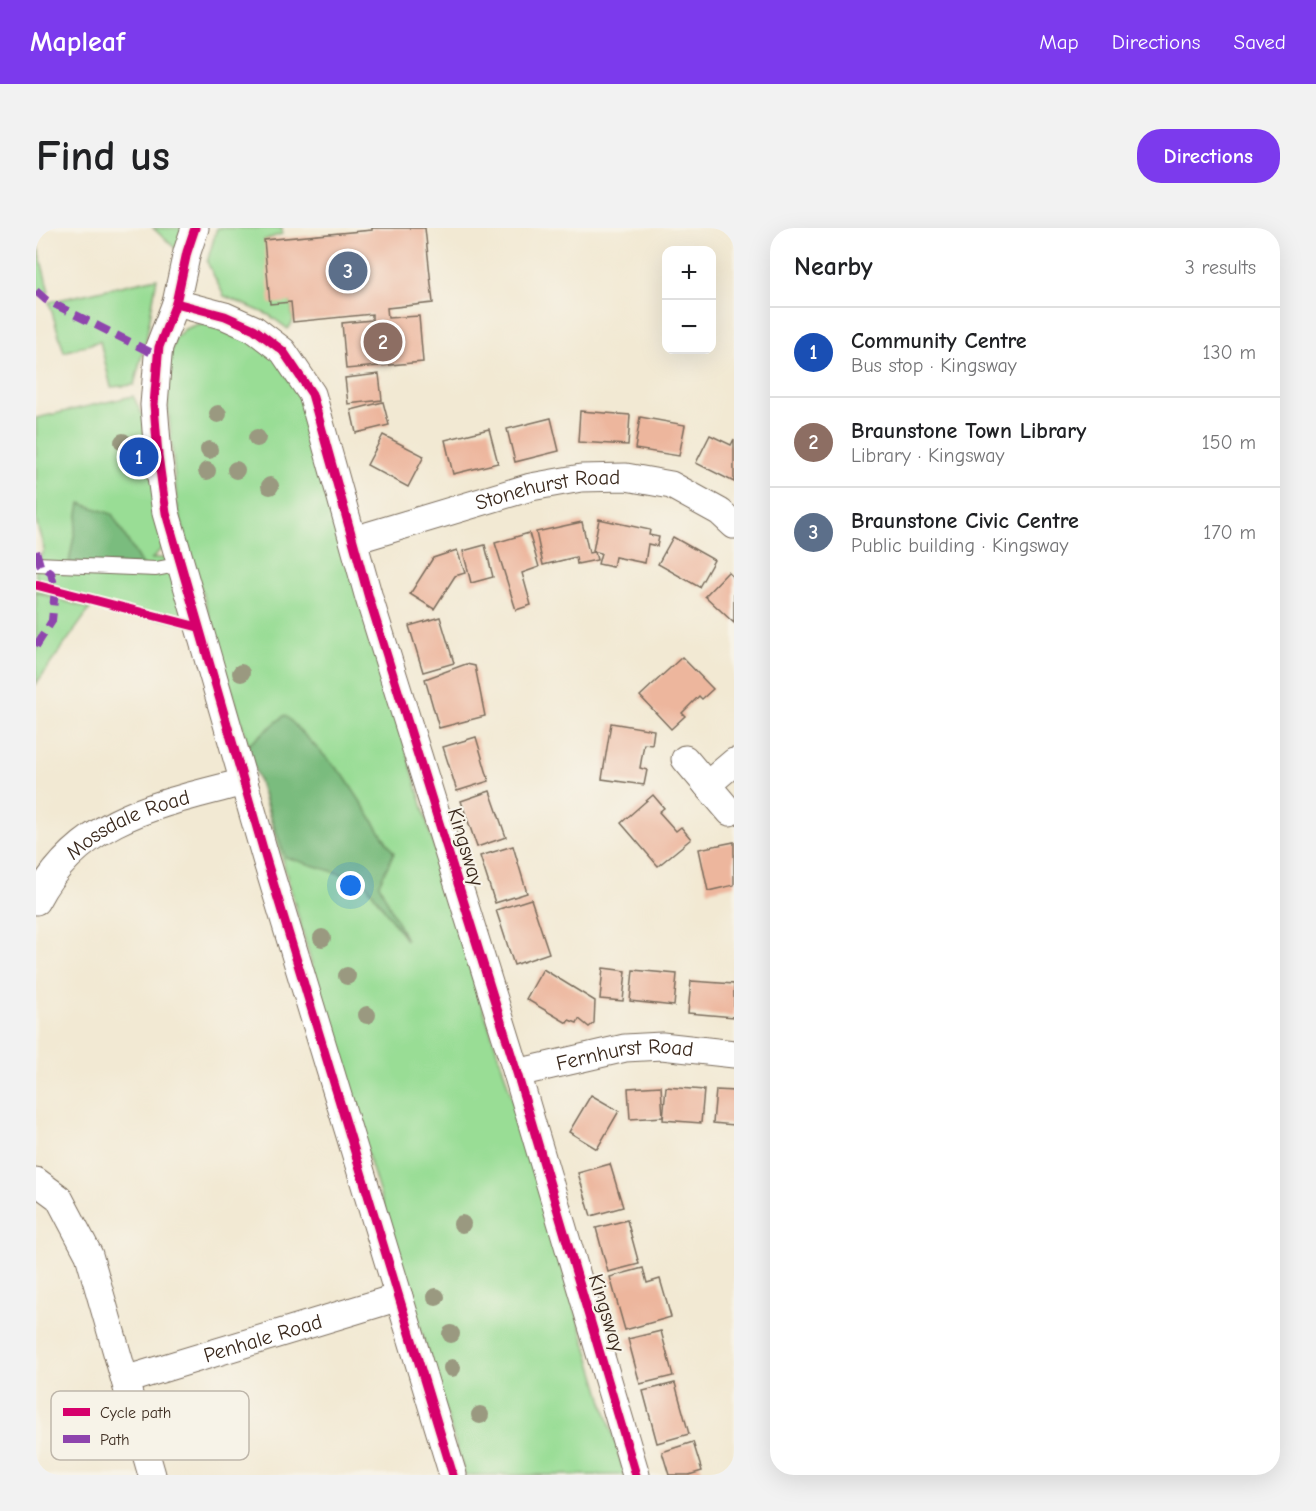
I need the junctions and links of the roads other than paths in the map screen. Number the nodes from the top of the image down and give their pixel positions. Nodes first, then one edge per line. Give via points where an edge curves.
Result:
1 (195, 228) edge
2 (176, 303) junction
3 (734, 525) edge
4 (354, 540) junction
5 (36, 564) edge
6 (182, 564) junction
7 (685, 759) dead end
8 (734, 762) edge
9 (244, 782) junction
10 (707, 785) junction
11 (730, 812) dead end
12 (36, 901) edge
13 (734, 1054) edge
14 (517, 1073) junction
15 (36, 1181) edge
16 (399, 1297) junction
17 (125, 1380) junction
18 (128, 1391) edge
19 (148, 1460) edge
20 (152, 1475) edge
21 (453, 1475) edge
22 (636, 1475) edge

1 - 2 street
2 - 4 street, Kingsway via 225,316 254,329 283,351 312,394
2 - 6 street via 159,347 154,405 166,513
3 - 4 street, Stonehurst Road via 720,512 671,485 626,477 581,478 531,487
4 - 14 street, Kingsway
5 - 6 lane via 156,570
6 - 9 street
7 - 10 street
8 - 10 street
9 - 12 street, Mossdale Road via 163,803 118,820 75,848
9 - 16 street
10 - 11 street
13 - 14 street, Fernhurst Road via 662,1046 625,1048
14 - 22 street, Kingsway
15 - 17 street via 58,1198 89,1255
16 - 17 street, Penhale Road
16 - 21 street
17 - 18 street
19 - 20 street

